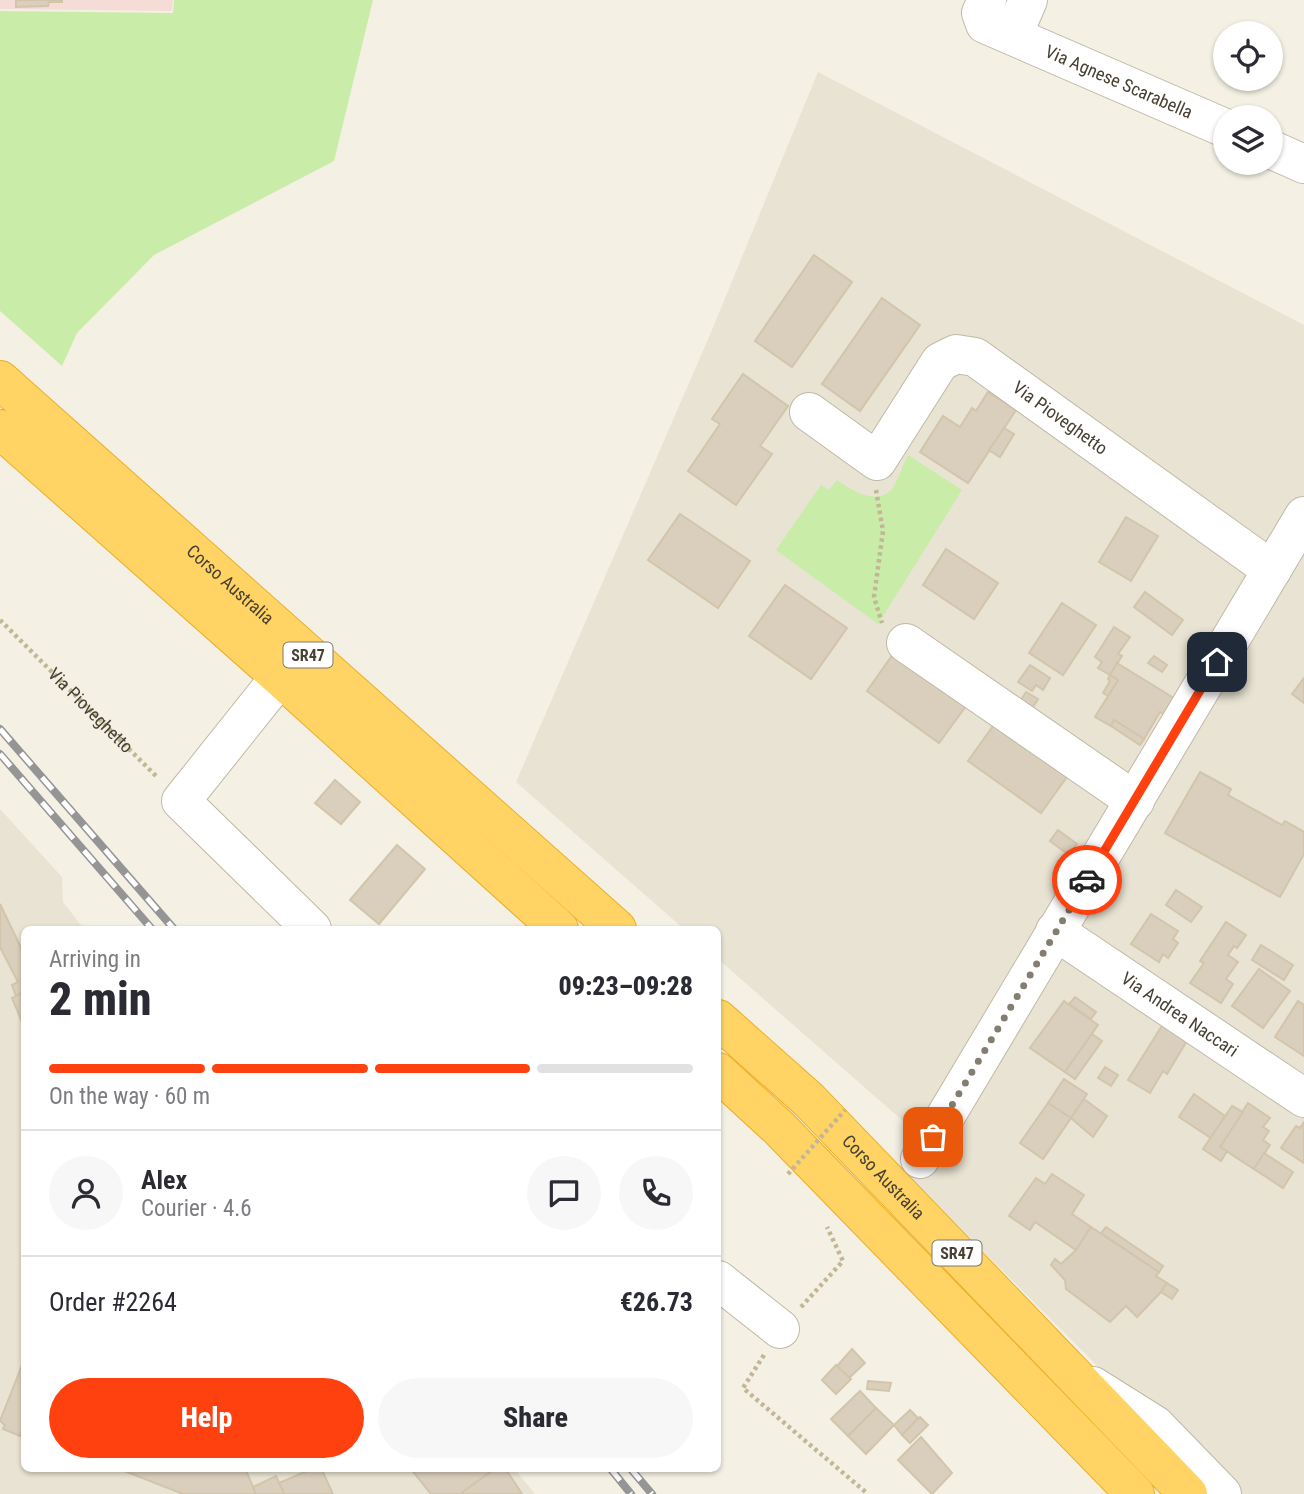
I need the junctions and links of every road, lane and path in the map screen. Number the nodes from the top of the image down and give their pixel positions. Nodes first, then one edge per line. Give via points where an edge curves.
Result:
1 (987, 0) edge
2 (1028, 0) edge
3 (1013, 34) junction
4 (1213, 123) edge
5 (1283, 155) edge
6 (1304, 164) edge
7 (0, 380) edge
8 (809, 412) dead end
9 (0, 429) edge
10 (877, 461) junction
11 (1304, 516) edge
12 (1272, 570) junction
13 (0, 620) edge
14 (906, 643) joint
15 (280, 677) junction
16 (181, 801) junction
17 (1135, 801) junction
18 (309, 926) edge
19 (556, 926) edge
20 (614, 926) edge
21 (1055, 931) junction
22 (721, 1022) edge
23 (721, 1075) edge
24 (1304, 1098) edge
25 (845, 1110) dead end
26 (920, 1159) dead end
27 (788, 1174) dead end
28 (843, 1261) dead end
29 (721, 1282) edge
30 (780, 1329) junction
31 (1073, 1373) junction
32 (868, 1494) edge
33 (1135, 1494) edge
34 (1188, 1494) edge
35 (1222, 1494) edge

1 - 3 street, Via Agnese Scarabella via 981,13 985,24
2 - 3 street
3 - 4 street, Via Agnese Scarabella
5 - 6 street
7 - 20 highway, Corso Australia / SR47
8 - 10 street
9 - 15 highway, Corso Australia / SR47
10 - 12 street, Via Pioveghetto via 940,362 956,354 975,357
10 - 14 path via 876,498 883,531 874,597 883,626
11 - 12 street
12 - 17 street
13 - 16 path, Via Pioveghetto
14 - 17 street
15 - 16 street
15 - 19 highway, Corso Australia / SR47
16 - 18 street
17 - 21 street
21 - 24 street, Via Andrea Naccari
21 - 26 street
22 - 31 highway, Corso Australia / SR47 via 809,1100
23 - 33 highway, SR47 via 779,1128
25 - 27 path, bridge
28 - 30 path
29 - 30 street
30 - 32 path via 743,1388
31 - 34 highway, Corso Australia / SR47
31 - 35 street via 1155,1425

